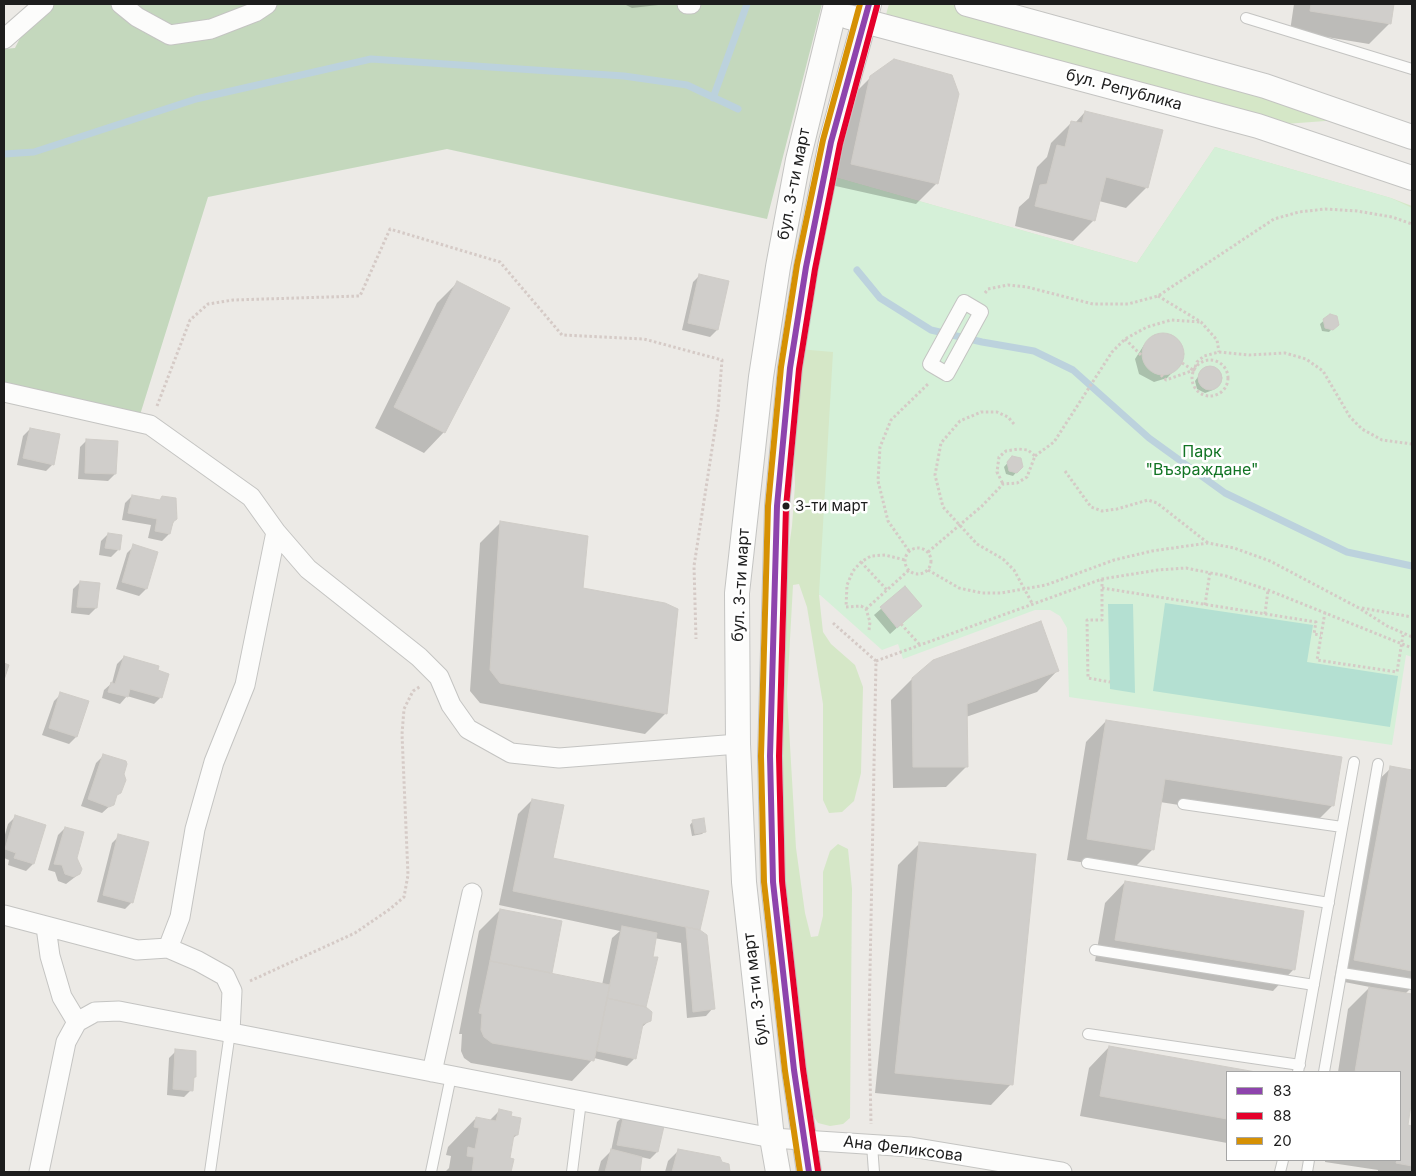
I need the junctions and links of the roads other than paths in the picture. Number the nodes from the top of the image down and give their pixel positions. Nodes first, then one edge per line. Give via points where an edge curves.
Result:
1 (44, 4) edge
2 (121, 4) edge
3 (267, 4) edge
4 (967, 4) edge
5 (834, 8) edge
6 (867, 12) edge
7 (1246, 18) dead end
8 (4, 39) edge
9 (1412, 69) edge
10 (1412, 137) edge
11 (1412, 178) edge
12 (939, 369) joint
13 (4, 392) edge
14 (276, 532) junction
15 (738, 744) junction
16 (1354, 762) dead end
17 (1378, 764) dead end
18 (1183, 804) dead end
19 (1342, 827) junction
20 (1087, 863) dead end
21 (472, 894) dead end
22 (1329, 903) junction
23 (4, 915) edge
24 (46, 927) junction
25 (168, 948) junction
26 (1095, 950) dead end
27 (1342, 972) junction
28 (1314, 984) junction
29 (1412, 984) edge
30 (77, 1022) junction
31 (230, 1032) junction
32 (1088, 1034) dead end
33 (1299, 1069) edge
34 (1324, 1071) edge
35 (432, 1072) junction
36 (451, 1076) junction
37 (581, 1101) junction
38 (772, 1138) junction
39 (803, 1139) junction
40 (872, 1145) junction
41 (39, 1172) edge
42 (210, 1172) edge
43 (431, 1172) edge
44 (572, 1172) edge
45 (778, 1172) edge
46 (809, 1172) edge
47 (874, 1172) edge
48 (1062, 1172) edge

1 - 8 street
2 - 3 street via 170,35 211,29
4 - 10 street via 1265,86
5 - 6 street, бул. Република
5 - 15 street, бул. 3-ти март via 798,160 761,376 737,593
6 - 11 street, бул. Република via 1258,126
6 - 39 street, бул. 3-ти март via 831,142 806,267 790,368 777,506 770,756 774,882
7 - 9 lane
12 - 12 street via 947,374 981,312 964,302 930,364
13 - 14 street via 150,425 251,497
14 - 15 street via 308,569 419,657 439,677 451,705 468,729 511,753 559,758
14 - 25 street via 245,684 214,762 195,829 180,917
15 - 38 street, бул. 3-ти март via 744,882
16 - 19 lane
17 - 27 lane
18 - 19 lane
19 - 22 lane
20 - 22 lane
21 - 35 street
22 - 28 lane
23 - 24 street
24 - 25 street via 137,950
24 - 30 street via 50,956 62,996
25 - 31 street via 224,976 232,991
26 - 28 lane
27 - 29 lane
27 - 34 lane
28 - 33 lane
30 - 31 street, Ана Феликсова via 95,1012 119,1011
30 - 41 street via 66,1042
31 - 35 street, Ана Феликсова
31 - 42 lane
32 - 33 lane
35 - 36 street, Ана Феликсова
36 - 37 street, Ана Феликсова
36 - 43 lane
37 - 38 street, Ана Феликсова
37 - 44 lane
38 - 39 street, Ана Феликсова
38 - 45 street, бул. 3-ти март
39 - 40 street, Ана Феликсова
39 - 46 street, бул. 3-ти март
40 - 47 lane
40 - 48 street, Ана Феликсова via 911,1147

